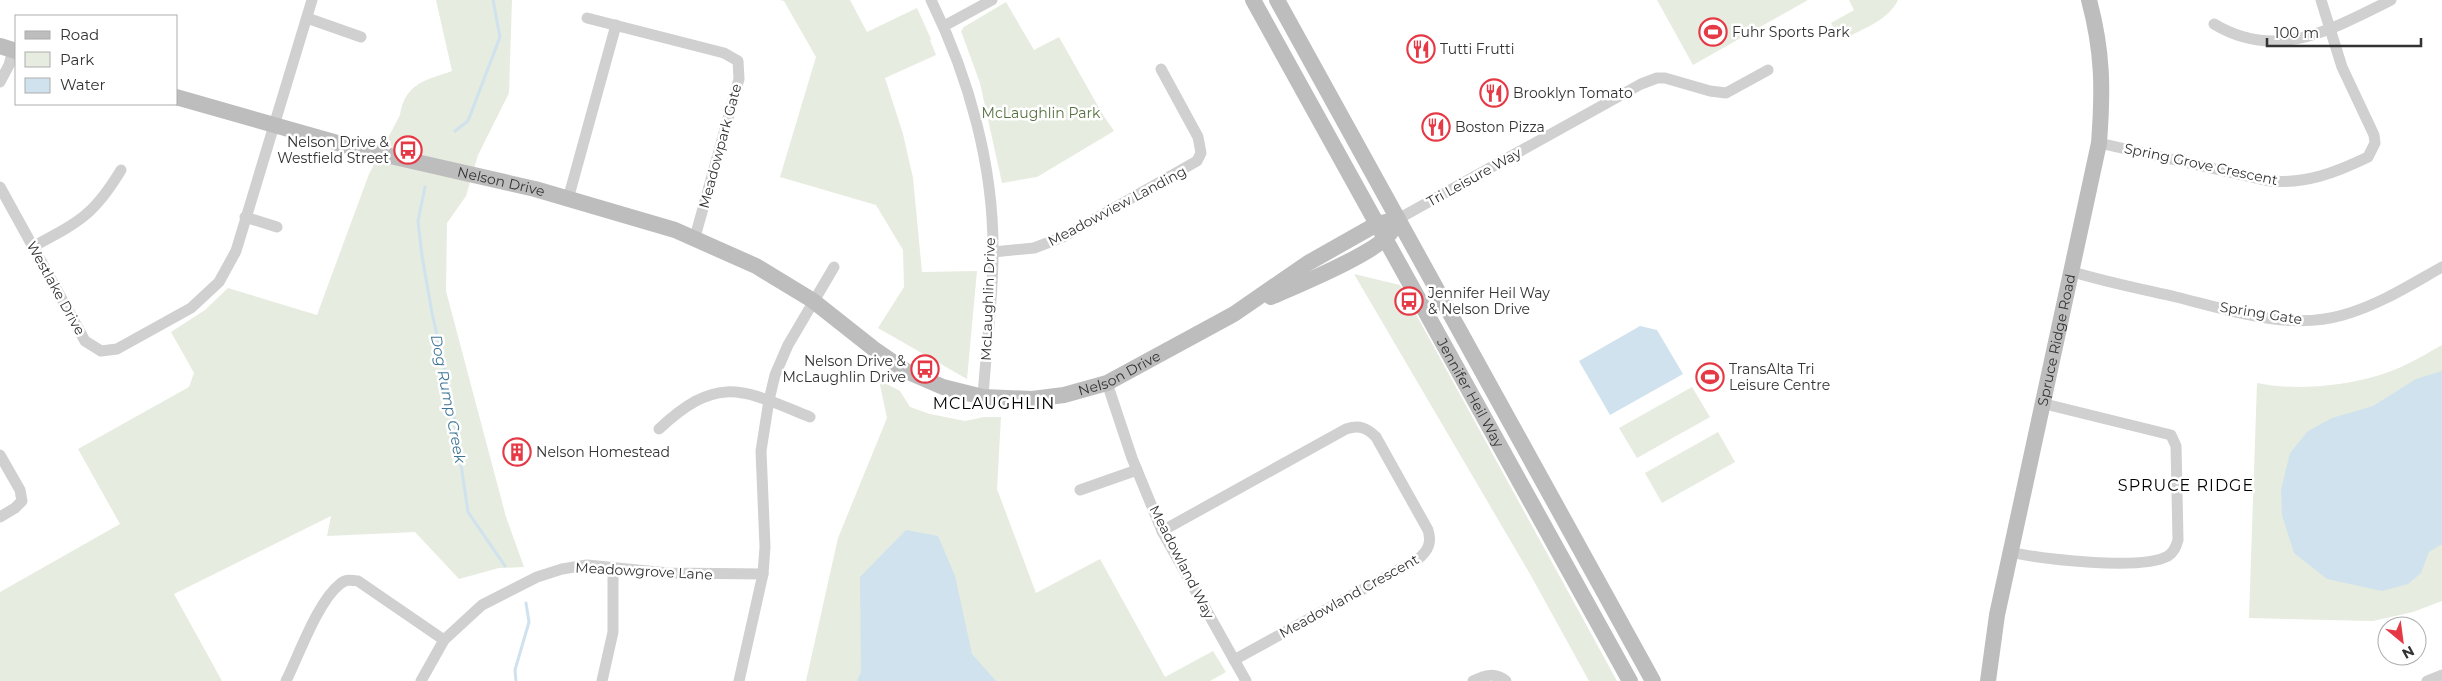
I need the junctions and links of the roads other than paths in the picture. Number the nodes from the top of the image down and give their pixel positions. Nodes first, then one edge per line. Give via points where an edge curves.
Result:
1 (312, 0) edge
2 (930, 0) edge
3 (992, 0) edge
4 (1253, 0) edge
5 (1277, 0) edge
6 (2089, 0) edge
7 (2321, 0) edge
8 (2391, 0) edge
9 (306, 18) junction
10 (587, 18) dead end
11 (2214, 24) dead end
12 (616, 25) junction
13 (944, 26) junction
14 (2329, 28) junction
15 (361, 37) dead end
16 (10, 49) edge
17 (1161, 69) dead end
18 (1768, 70) dead end
19 (0, 82) edge
20 (178, 98) edge
21 (274, 125) junction
22 (2099, 143) junction
23 (121, 170) dead end
24 (0, 187) edge
25 (568, 199) junction
26 (245, 217) junction
27 (1398, 219) junction
28 (1377, 224) junction
29 (277, 227) dead end
30 (695, 237) junction
31 (1386, 240) junction
32 (34, 246) junction
33 (993, 252) junction
34 (834, 266) dead end
35 (2442, 267) edge
36 (2073, 272) junction
37 (812, 300) junction
38 (1234, 314) junction
39 (1107, 383) junction
40 (983, 397) junction
41 (769, 400) junction
42 (2041, 403) junction
43 (810, 418) dead end
44 (659, 429) dead end
45 (0, 455) edge
46 (1137, 470) junction
47 (1080, 490) dead end
48 (0, 517) edge
49 (1162, 531) junction
50 (2010, 552) junction
51 (613, 567) junction
52 (763, 574) junction
53 (444, 640) junction
54 (1234, 660) junction
55 (2442, 675) edge
56 (286, 681) edge
57 (421, 681) edge
58 (602, 681) edge
59 (739, 681) edge
60 (1246, 681) edge
61 (1473, 681) edge
62 (1506, 681) edge
63 (1630, 681) edge
64 (1653, 681) edge
65 (1988, 681) edge
66 (2427, 681) edge

1 - 9 street, Westlake Drive
2 - 13 street, McLaughlin Drive
3 - 13 street
4 - 28 street, Jennifer Heil Way
5 - 27 street, Jennifer Heil Way
6 - 22 street, Spruce Ridge Road via 2101,61 2103,90
7 - 14 street
8 - 14 street
9 - 15 street
9 - 21 street, Westlake Drive
10 - 12 street, Meadowpark Gate
11 - 14 street via 2233,35 2279,42
12 - 25 street
12 - 30 street, Meadowpark Gate via 724,53 738,60 739,79
13 - 33 street, McLaughlin Drive via 978,133 988,184
14 - 22 street, Spring Grove Crescent via 2342,67 2374,135 2375,143 2368,158 2324,177 2269,181
16 - 19 street via 9,65
17 - 33 street, Meadowview Landing via 1198,137 1201,153 1197,161 1064,237 1034,248
18 - 27 street, Tri Leisure Way via 1726,93 1665,78 1641,84
20 - 21 street, Nelson Drive
21 - 25 street, Nelson Drive via 355,148 471,173
21 - 26 street, Westlake Drive
22 - 36 street, Spruce Ridge Road
23 - 32 street via 104,198 87,216
24 - 32 street, Westlake Drive
25 - 30 street, Nelson Drive
26 - 29 street
26 - 32 street, Westlake Drive via 228,267 206,296 191,308 109,351 101,351 85,341
27 - 28 street, Nelson Drive
27 - 31 street
27 - 64 street, Jennifer Heil Way
28 - 31 street, Jennifer Heil Way
28 - 38 street, Nelson Drive via 1308,263
30 - 37 street, Nelson Drive via 756,266
31 - 38 street, Nelson Drive via 1321,275
31 - 63 street, Jennifer Heil Way
33 - 40 street, McLaughlin Drive
34 - 37 street
35 - 36 street, Spring Gate via 2364,308 2315,321 2242,313
36 - 42 street, Spruce Ridge Road
37 - 40 street, Nelson Drive via 906,371 943,387
37 - 41 street via 775,375
38 - 39 street, Nelson Drive
39 - 40 street, Nelson Drive via 1064,395 1032,399
39 - 46 street, Meadowland Way
41 - 43 street
41 - 44 street via 738,391 715,393 675,415
41 - 52 street via 761,451
42 - 50 street, Spruce Ridge Road
42 - 50 street via 2171,435 2176,446 2178,540 2174,550 2163,558 2113,563
45 - 48 street via 20,490 22,501
46 - 47 street
46 - 49 street, Meadowland Way
49 - 54 street, Meadowland Way
49 - 54 street, Meadowland Crescent via 1355,427 1364,427 1376,438 1428,530 1430,545 1418,559
50 - 65 street, Spruce Ridge Road
51 - 52 street, Meadowgrove Lane via 690,574
51 - 53 street, Meadowgrove Lane via 576,566 537,577 482,605
51 - 58 street via 613,632
52 - 59 street
53 - 56 street via 358,581 349,579 326,598
53 - 57 street, Meadowgrove Lane
54 - 60 street, Meadowland Way
55 - 66 street
61 - 62 street via 1486,675 1497,675

